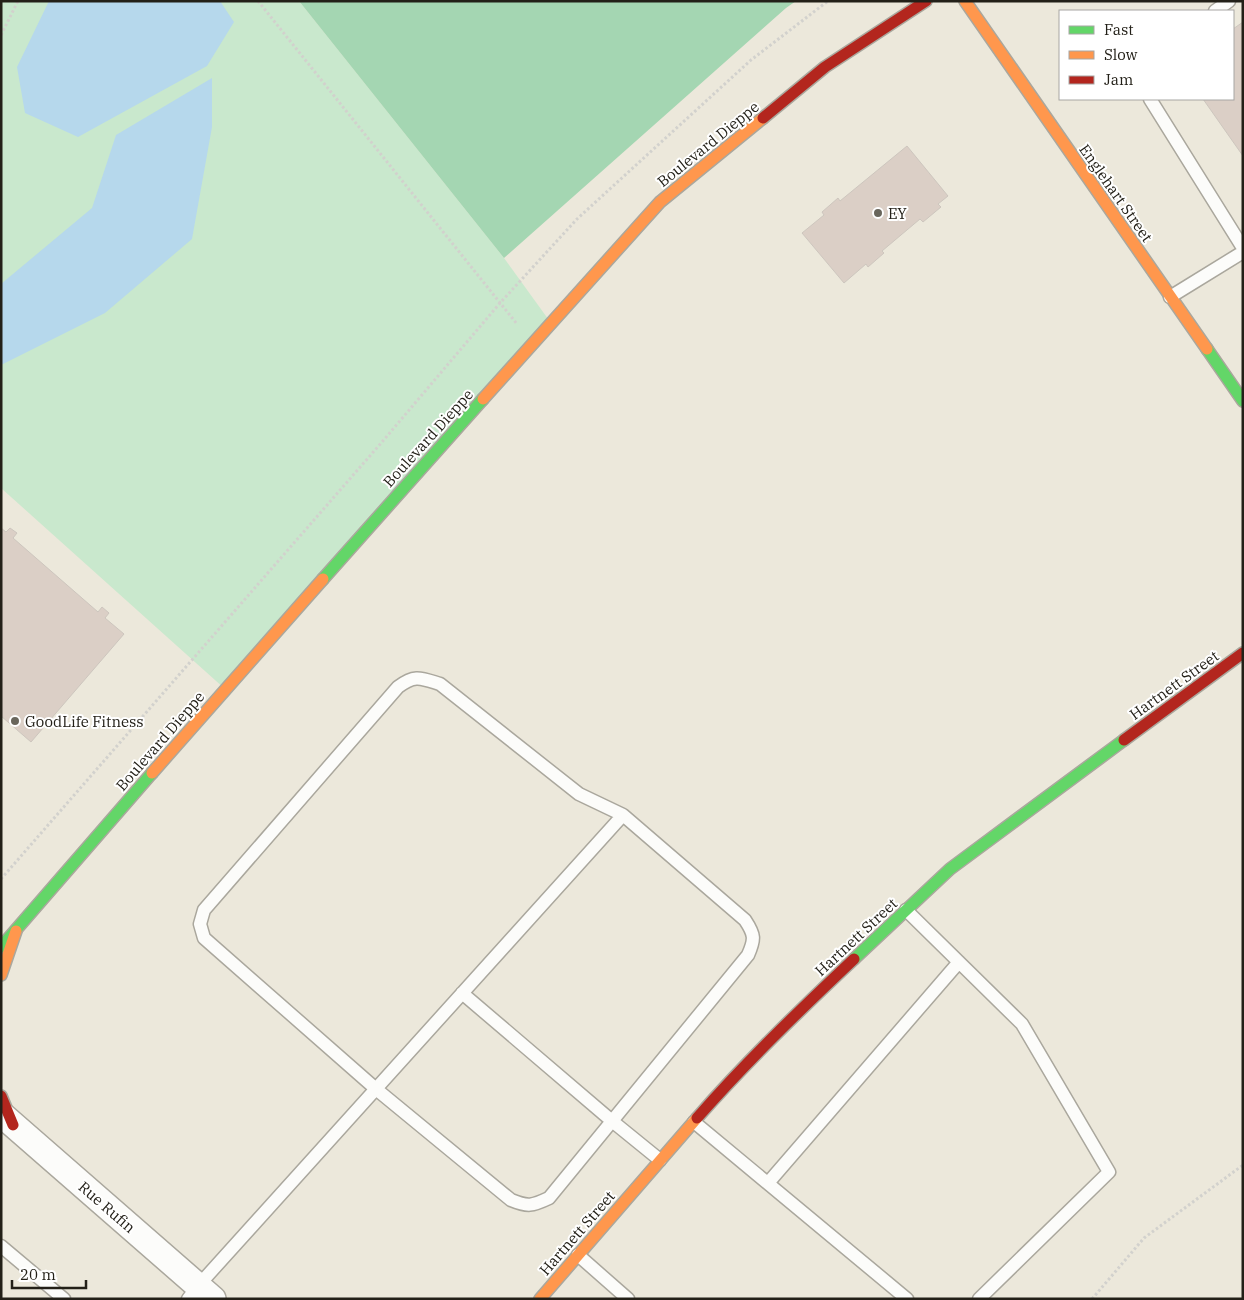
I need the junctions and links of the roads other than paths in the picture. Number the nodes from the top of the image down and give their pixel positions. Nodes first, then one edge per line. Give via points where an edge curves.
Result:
1 (926, 1) edge
2 (965, 1) edge
3 (1229, 1) edge
4 (1216, 10) edge
5 (1151, 100) edge
6 (1243, 250) edge
7 (1170, 297) junction
8 (1243, 401) edge
9 (1243, 653) edge
10 (623, 815) junction
11 (906, 910) junction
12 (17, 929) junction
13 (1, 937) edge
14 (1, 947) edge
15 (959, 962) junction
16 (1, 975) edge
17 (462, 993) junction
18 (376, 1089) junction
19 (1, 1096) edge
20 (5, 1120) edge
21 (612, 1121) junction
22 (694, 1122) junction
23 (660, 1160) junction
24 (768, 1183) junction
25 (1, 1246) edge
26 (578, 1255) junction
27 (200, 1295) edge
28 (64, 1299) edge
29 (540, 1299) edge
30 (628, 1299) edge
31 (907, 1299) edge
32 (980, 1299) edge

1 - 12 street, Boulevard Dieppe via 825,67 660,202 199,719
2 - 7 street, Englehart Street
3 - 4 lane
5 - 6 lane
6 - 7 lane
7 - 8 street, Englehart Street
9 - 11 street, Hartnett Street via 950,869
10 - 17 lane
10 - 18 lane via 579,794 440,684 422,678 409,679 398,687 204,910 200,924 204,938
10 - 21 lane via 745,920 753,932 753,943 748,955
11 - 15 lane
11 - 22 street, Hartnett Street via 797,1013
12 - 13 street
12 - 14 street, Boulevard Dieppe
12 - 16 street
15 - 24 lane
15 - 32 lane via 1022,1024 1109,1172
17 - 18 lane
17 - 21 lane
18 - 21 lane via 511,1200 524,1206 550,1198
18 - 27 lane
19 - 20 street
20 - 27 street, Rue Rufin
21 - 23 lane
22 - 23 street, Hartnett Street
22 - 24 lane
23 - 26 street, Hartnett Street
24 - 31 lane
25 - 28 lane
26 - 29 street, Hartnett Street
26 - 30 lane

